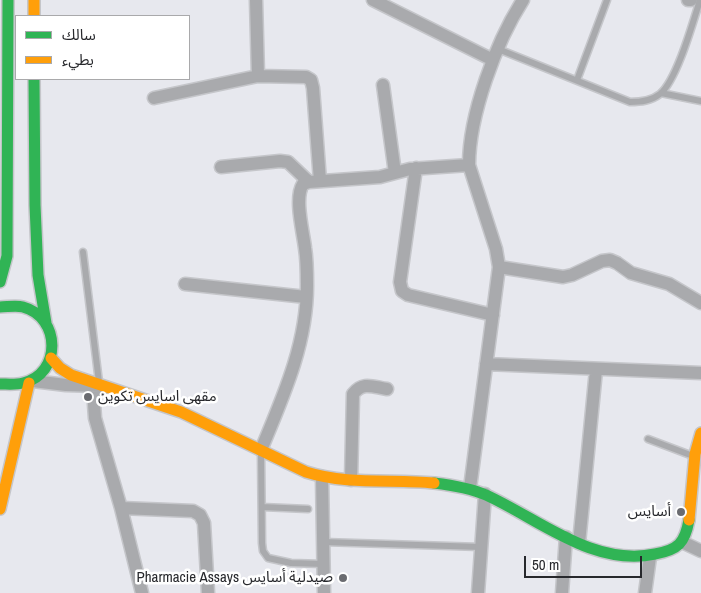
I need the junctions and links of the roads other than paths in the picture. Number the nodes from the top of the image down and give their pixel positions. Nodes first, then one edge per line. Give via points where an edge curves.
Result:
1 (8, 0) edge
2 (34, 0) edge
3 (256, 0) edge
4 (373, 0) edge
5 (523, 0) edge
6 (607, 0) edge
7 (700, 0) edge
8 (34, 15) edge
9 (495, 54) junction
10 (258, 76) junction
11 (34, 80) edge
12 (577, 80) junction
13 (384, 85) dead end
14 (661, 93) junction
15 (154, 98) dead end
16 (701, 101) edge
17 (4, 122) edge
18 (469, 165) junction
19 (221, 166) dead end
20 (416, 168) junction
21 (395, 173) junction
22 (314, 182) junction
23 (83, 252) dead end
24 (499, 267) junction
25 (0, 282) edge
26 (185, 284) dead end
27 (306, 297) junction
28 (701, 303) edge
29 (0, 306) edge
30 (493, 315) junction
31 (46, 323) junction
32 (51, 358) junction
33 (486, 364) junction
34 (596, 370) junction
35 (701, 373) edge
36 (31, 382) junction
37 (0, 384) edge
38 (99, 386) junction
39 (387, 389) dead end
40 (701, 433) edge
41 (648, 439) dead end
42 (261, 450) junction
43 (695, 457) junction
44 (322, 477) junction
45 (351, 480) junction
46 (470, 488) junction
47 (485, 494) junction
48 (262, 507) junction
49 (121, 508) junction
50 (308, 509) dead end
51 (0, 510) edge
52 (566, 537) junction
53 (323, 542) junction
54 (682, 542) junction
55 (579, 543) junction
56 (481, 547) junction
57 (701, 551) edge
58 (650, 557) junction
59 (324, 564) junction
60 (142, 593) edge
61 (208, 593) edge
62 (324, 593) edge
63 (478, 593) edge
64 (562, 593) edge
65 (645, 593) edge

1 - 17 main road
2 - 8 main road
3 - 10 street
4 - 9 street
5 - 9 street
6 - 12 lane
7 - 14 lane via 679,59
9 - 12 lane
9 - 18 street via 474,122
10 - 15 street
10 - 22 street via 306,77 311,80
11 - 31 main road via 38,275
12 - 14 lane via 630,102 642,102
13 - 21 street
14 - 16 lane
17 - 25 main road via 7,256
18 - 20 street
18 - 24 street
19 - 22 street via 280,160 288,162
20 - 21 street
20 - 30 street via 400,282 402,291
21 - 22 street via 380,178
22 - 27 street via 303,184 299,192
23 - 38 lane
24 - 28 street via 563,277 610,260 631,273 669,284
24 - 30 street
26 - 27 street
27 - 42 street via 304,328 289,382
29 - 31 main road via 25,307
30 - 33 street
31 - 32 main road via 53,342
32 - 36 main road via 44,372
32 - 38 main road via 65,372
33 - 34 street
33 - 46 street
34 - 35 street
34 - 55 street
36 - 37 main road via 14,386
36 - 38 street
36 - 51 main road
38 - 42 main road via 195,418
38 - 49 street via 94,404 95,418
39 - 45 street via 365,385 358,387 353,394
40 - 43 main road
41 - 43 lane
42 - 44 main road
42 - 48 lane
43 - 54 main road via 692,520
44 - 45 main road
44 - 53 street
45 - 46 main road via 420,482
46 - 47 main road
47 - 52 main road
47 - 56 street
48 - 50 lane
48 - 59 lane via 262,543 268,558
49 - 60 street
49 - 61 street via 193,511 200,515 204,523
52 - 55 main road
52 - 64 street
53 - 56 lane
53 - 59 street
54 - 57 street
54 - 58 main road via 671,550
55 - 58 main road via 602,552
56 - 63 street
58 - 65 street
59 - 62 street

